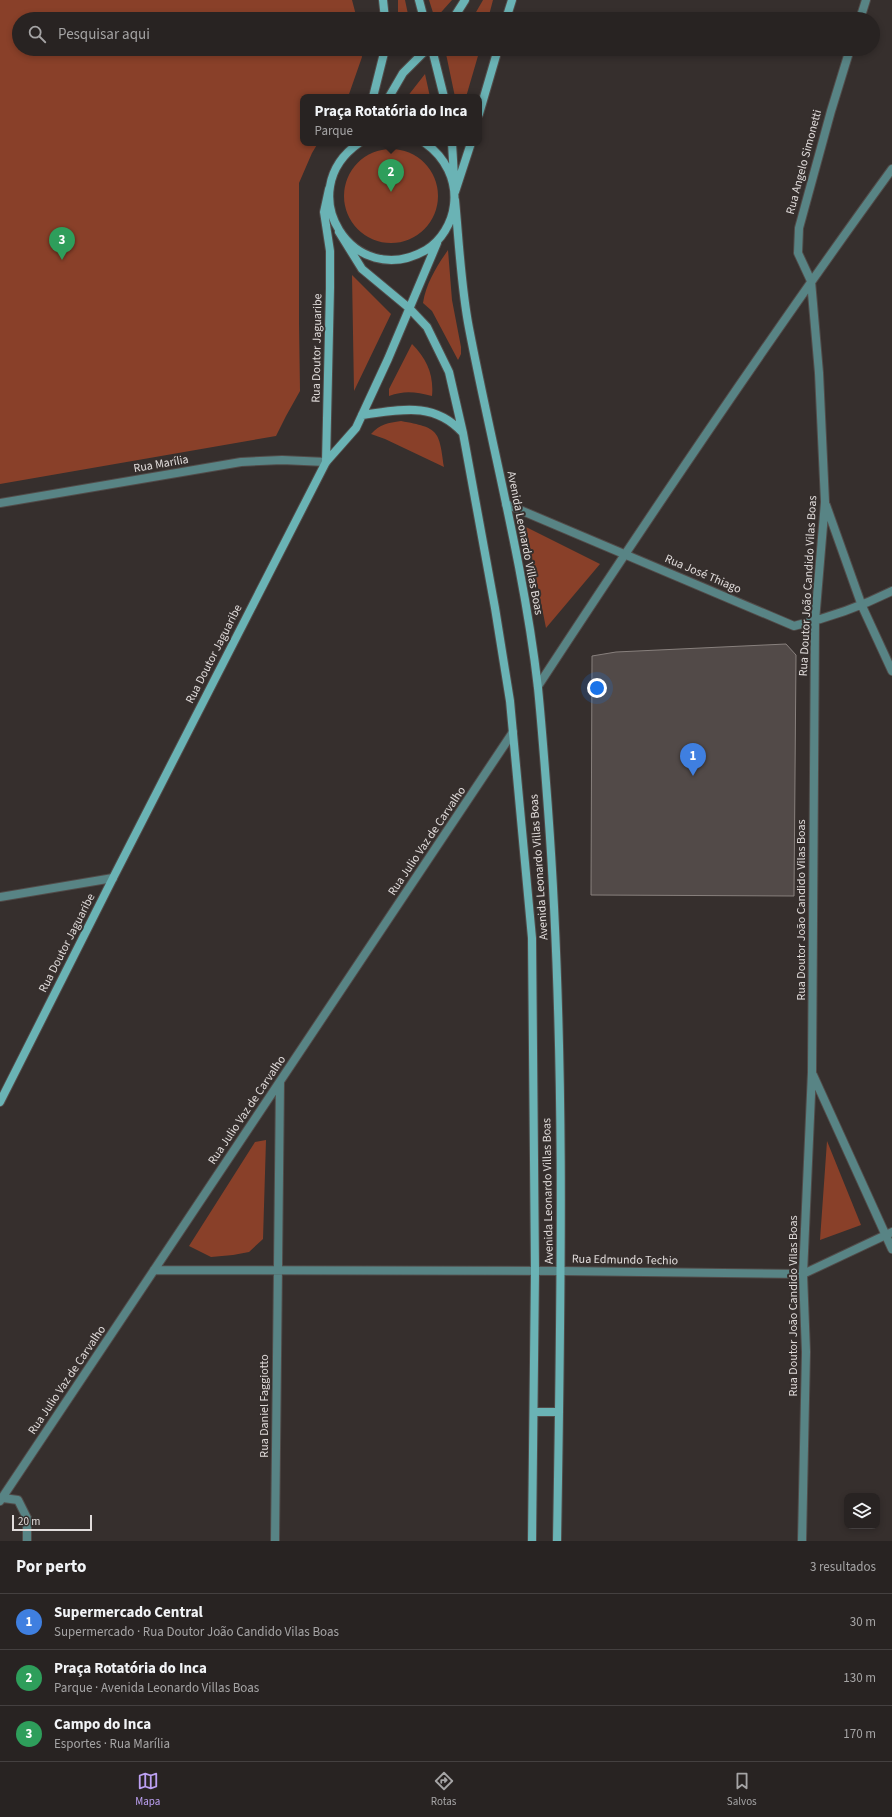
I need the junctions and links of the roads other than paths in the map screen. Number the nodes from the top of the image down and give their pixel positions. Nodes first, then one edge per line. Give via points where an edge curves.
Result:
1 (383, 0) edge
2 (419, 0) edge
3 (465, 0) edge
4 (512, 0) edge
5 (866, 0) edge
6 (384, 12) edge
7 (422, 12) edge
8 (457, 12) edge
9 (508, 12) edge
10 (862, 12) edge
11 (383, 56) edge
12 (420, 56) edge
13 (434, 56) edge
14 (496, 56) edge
15 (848, 56) edge
16 (374, 94) edge
17 (391, 94) edge
18 (443, 94) edge
19 (482, 104) edge
20 (354, 146) edge
21 (428, 146) edge
22 (452, 146) edge
23 (469, 146) edge
24 (892, 169) edge
25 (329, 189) junction
26 (455, 193) junction
27 (339, 232) junction
28 (440, 237) junction
29 (811, 281) junction
30 (409, 308) junction
31 (362, 415) junction
32 (463, 433) junction
33 (326, 462) junction
34 (825, 502) junction
35 (0, 503) edge
36 (506, 504) junction
37 (625, 554) junction
38 (892, 591) edge
39 (862, 606) junction
40 (815, 621) junction
41 (892, 671) edge
42 (538, 686) junction
43 (513, 732) junction
44 (113, 878) junction
45 (0, 897) edge
46 (812, 1072) junction
47 (280, 1082) junction
48 (0, 1102) edge
49 (889, 1234) edge
50 (892, 1249) edge
51 (154, 1270) junction
52 (277, 1271) junction
53 (536, 1271) junction
54 (561, 1271) junction
55 (803, 1274) junction
56 (534, 1412) junction
57 (559, 1412) junction
58 (1, 1500) edge
59 (28, 1541) edge
60 (275, 1541) edge
61 (532, 1541) edge
62 (557, 1541) edge
63 (802, 1541) edge

1 - 6 main road
2 - 7 main road
3 - 8 main road
4 - 9 main road
5 - 10 street
11 - 16 main road
12 - 17 main road via 403,73
13 - 18 main road
14 - 19 main road
15 - 29 street, Rua Angelo Simonetti via 830,111 799,228 798,253
20 - 25 main road, Rua Doutor Jaguaribe via 340,161
21 - 26 main road via 449,170
22 - 26 main road
23 - 26 main road
24 - 29 street
25 - 27 main road via 332,219
25 - 33 main road, Rua Doutor Jaguaribe via 324,212 330,251
26 - 28 main road via 450,220
26 - 36 main road, Avenida Leonardo Villas Boas via 468,324
27 - 28 main road via 361,252 374,258 388,260 417,255 430,248
27 - 30 main road, Avenida Leonardo Villas Boas via 362,269
28 - 30 main road
29 - 34 street, Rua Doutor João Candido Vilas Boas via 819,373
29 - 37 street
30 - 31 main road
30 - 32 main road, Avenida Leonardo Villas Boas via 427,327 441,354
31 - 32 main road via 408,409 426,411 441,415
31 - 33 main road via 356,428
32 - 43 main road, Avenida Leonardo Villas Boas via 495,608
33 - 35 street, Rua Marília via 240,462
33 - 44 main road, Rua Doutor Jaguaribe
34 - 39 street
34 - 40 street, Rua Doutor João Candido Vilas Boas
36 - 37 street, Rua José Thiago
36 - 42 main road, Avenida Leonardo Villas Boas via 527,611
37 - 40 street, Rua José Thiago via 794,626
37 - 42 street
38 - 39 street, Rua José Thiago
39 - 40 street, Rua José Thiago
39 - 41 street
40 - 46 street, Rua Doutor João Candido Vilas Boas
42 - 54 main road, Avenida Leonardo Villas Boas via 559,991
43 - 47 street, Rua Julio Vaz de Carvalho
43 - 53 main road, Avenida Leonardo Villas Boas via 532,938
44 - 45 street
44 - 48 main road, Rua Doutor Jaguaribe
46 - 49 street
46 - 55 street, Rua Doutor João Candido Vilas Boas
47 - 51 street, Rua Julio Vaz de Carvalho
47 - 52 street, Rua Daniel Faggiotto
49 - 50 street
49 - 55 street, Rua Edmundo Techio
51 - 52 street, Rua Edmundo Techio
51 - 58 street, Rua Julio Vaz de Carvalho
52 - 53 street, Rua Edmundo Techio
52 - 60 street, Rua Daniel Faggiotto
53 - 54 street, Rua Edmundo Techio
53 - 56 main road, Avenida Leonardo Villas Boas
54 - 55 street, Rua Edmundo Techio
54 - 57 main road, Avenida Leonardo Villas Boas
55 - 63 street, Rua Doutor João Candido Vilas Boas via 806,1352
56 - 57 main road
56 - 61 main road, Avenida Leonardo Villas Boas
57 - 62 main road, Avenida Leonardo Villas Boas
58 - 59 street via 18,1500 27,1518

